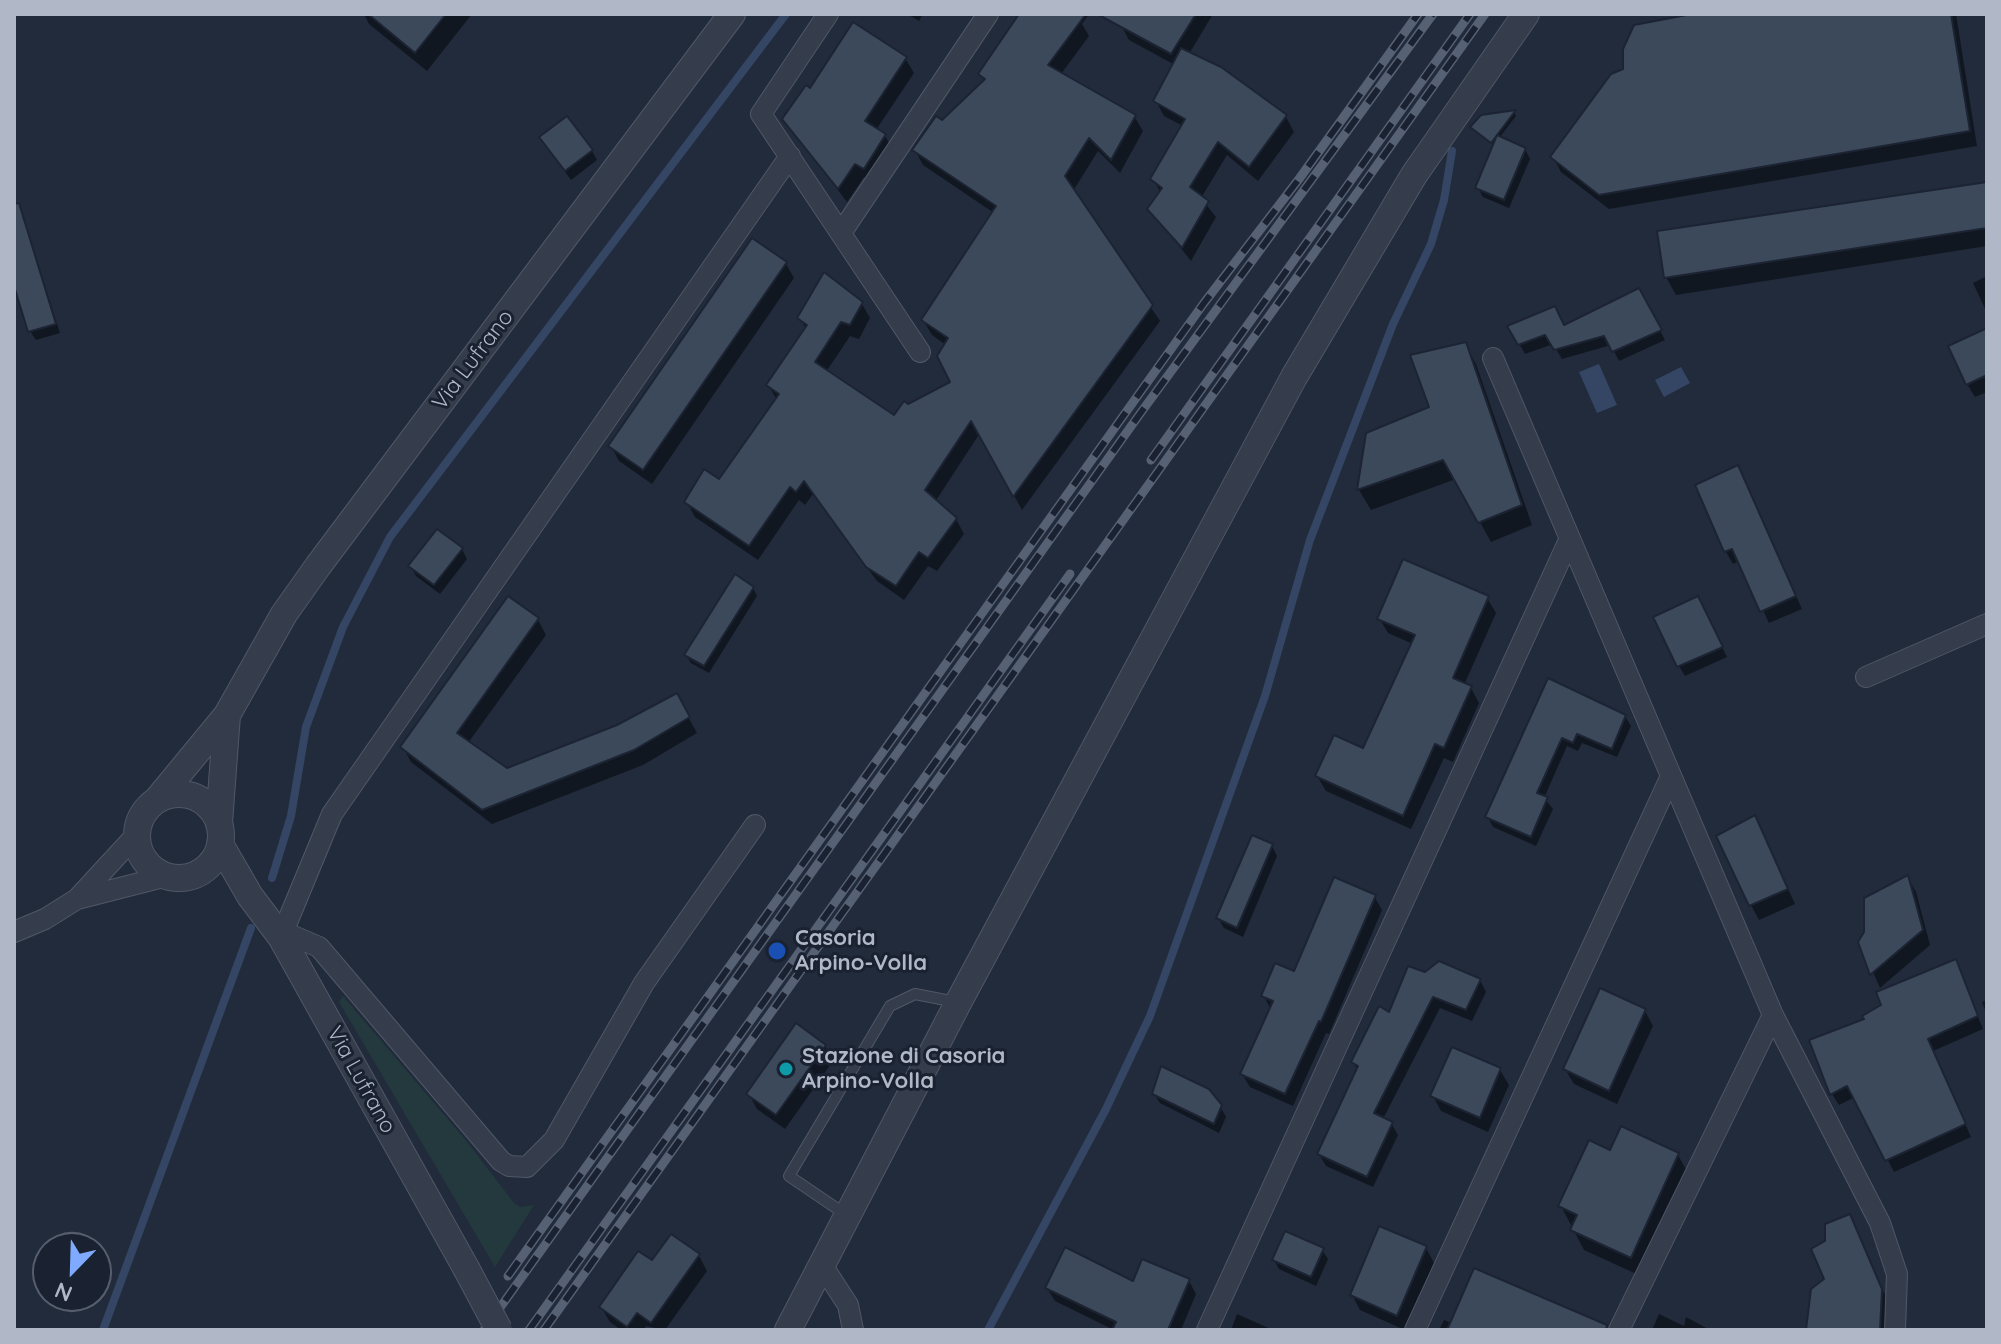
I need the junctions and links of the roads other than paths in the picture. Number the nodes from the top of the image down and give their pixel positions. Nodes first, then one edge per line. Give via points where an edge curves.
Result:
1 (732, 14) edge
2 (828, 14) edge
3 (988, 14) edge
4 (1526, 14) edge
5 (790, 156) junction
6 (841, 233) junction
7 (920, 352) dead end
8 (1493, 358) dead end
9 (1570, 538) junction
10 (1987, 624) edge
11 (1866, 677) dead end
12 (227, 715) junction
13 (1671, 776) junction
14 (157, 800) junction
15 (755, 825) dead end
16 (137, 834) junction
17 (220, 834) junction
18 (195, 875) junction
19 (167, 876) junction
20 (250, 896) junction
21 (77, 899) junction
22 (14, 932) edge
23 (281, 937) junction
24 (958, 1003) junction
25 (1773, 1015) junction
26 (847, 1216) junction
27 (822, 1265) junction
28 (499, 1330) edge
29 (788, 1330) edge
30 (853, 1330) edge
31 (1207, 1330) edge
32 (1415, 1330) edge
33 (1619, 1330) edge
34 (1895, 1330) edge

1 - 12 street, Via Lufrano via 318,566 276,626
2 - 5 street via 761,114
3 - 6 street
4 - 24 street via 1414,175 1294,377
5 - 6 street
5 - 23 street via 332,814
6 - 7 street
8 - 9 street
9 - 13 street
9 - 31 street
10 - 11 street
12 - 14 street, Via Lufrano
12 - 17 street, Via Lufrano
13 - 25 street
13 - 32 street
14 - 16 street, Via Lufrano via 140,821
14 - 17 street, Via Lufrano via 169,795 194,797 205,803
15 - 23 street via 644,983 554,1140 527,1167 501,1161 319,947 291,935
16 - 19 street via 145,860
16 - 21 street, Via Lufrano
17 - 18 street via 216,857
17 - 20 street, Via Lufrano
18 - 19 street, Via Lufrano
18 - 20 street, Via Lufrano
19 - 21 street, Via Lufrano
20 - 23 street, Via Lufrano
21 - 22 street, Via Lufrano
23 - 28 street, Via Lufrano, bridge
24 - 26 street
24 - 26 lane via 915,994 890,1006 789,1176
25 - 33 street
25 - 34 street via 1880,1223 1897,1274
26 - 27 street
27 - 29 street
27 - 30 street via 848,1305

